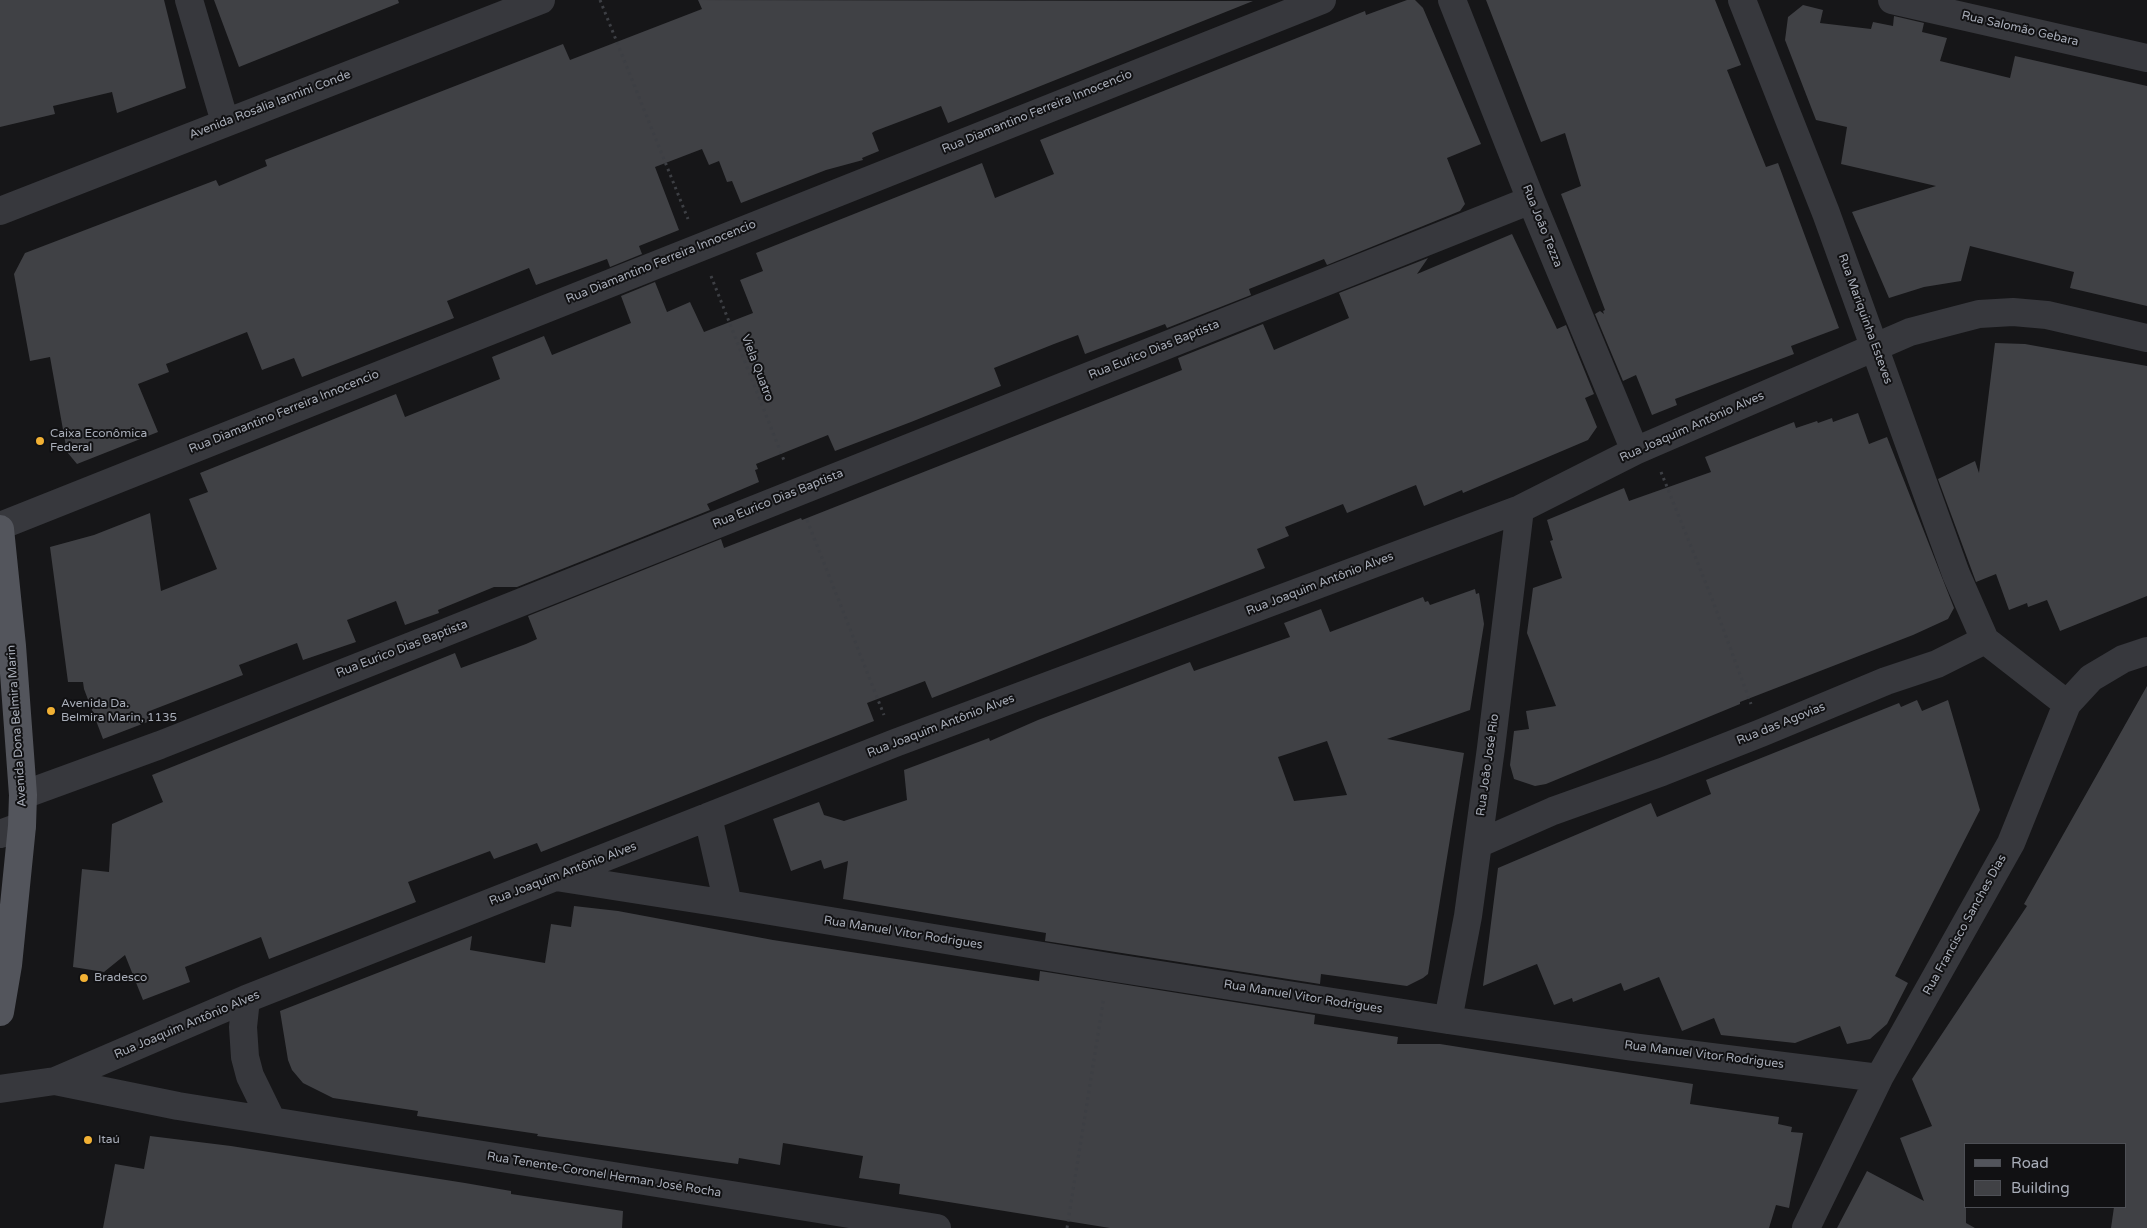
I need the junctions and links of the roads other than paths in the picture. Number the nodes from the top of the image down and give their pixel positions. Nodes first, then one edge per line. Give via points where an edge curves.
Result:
1 (189, 0) edge
2 (541, 0) edge
3 (1322, 0) edge
4 (1452, 0) edge
5 (1742, 0) edge
6 (1892, 0) edge
7 (511, 5) edge
8 (2147, 58) edge
9 (225, 122) junction
10 (1531, 200) junction
11 (0, 211) edge
12 (2147, 338) edge
13 (1875, 346) junction
14 (1643, 448) junction
15 (1520, 509) junction
16 (0, 528) edge
17 (1985, 640) junction
18 (2147, 651) edge
19 (2067, 704) junction
20 (23, 795) junction
21 (708, 818) junction
22 (11, 830) edge
23 (1478, 844) junction
24 (555, 877) junction
25 (728, 904) junction
26 (246, 999) junction
27 (0, 1012) edge
28 (1448, 1020) junction
29 (1879, 1078) junction
30 (55, 1081) junction
31 (0, 1089) edge
32 (272, 1121) junction
33 (843, 1221) edge
34 (937, 1228) edge
35 (1806, 1228) edge

1 - 9 street
2 - 7 street, Avenida Rosália Iannini Conde
3 - 16 street, Rua Diamantino Ferreira Innocencio
4 - 10 street, Rua João Tezza
5 - 13 street, Rua Mariquinha Esteves
6 - 8 street, Rua Salomão Gebara
7 - 9 street, Avenida Rosália Iannini Conde
9 - 11 street, Avenida Rosália Iannini Conde
10 - 14 street, Rua João Tezza
10 - 20 street, Rua Eurico Dias Baptista via 160,745
12 - 13 street, Rua Joaquim Antônio Alves via 2047,315 2012,312 1961,318
13 - 14 street, Rua Joaquim Antônio Alves
13 - 17 street, Rua Mariquinha Esteves via 1956,574
14 - 15 street, Rua Joaquim Antônio Alves
15 - 21 street, Rua Joaquim Antônio Alves via 895,743
15 - 23 street, Rua João José Rio
16 - 20 main road, Avenida Dona Belmira Marin
17 - 19 street
17 - 23 street, Rua das Agovias via 1937,664 1886,681 1662,772 1553,811
18 - 19 street, Rua Francisco Sanches Dias via 2123,659 2091,678
19 - 29 street, Rua Francisco Sanches Dias via 2012,843
20 - 22 main road, Avenida Dona Belmira Marin
21 - 24 street, Rua Joaquim Antônio Alves
21 - 25 street
22 - 27 main road, Avenida Dona Belmira Marin via 8,965
23 - 28 street, Rua João José Rio
24 - 25 street, Rua Manuel Vitor Rodrigues
24 - 26 street, Rua Joaquim Antônio Alves
25 - 28 street, Rua Manuel Vitor Rodrigues
26 - 30 street, Rua Joaquim Antônio Alves
26 - 32 street via 243,1027 245,1057 250,1076
28 - 29 street, Rua Manuel Vitor Rodrigues
29 - 35 street, Rua Francisco Sanches Dias
30 - 31 street, Rua Joaquim Antônio Alves
30 - 32 street, Rua Tenente-Coronel Herman José Rocha
32 - 33 street, Rua Tenente-Coronel Herman José Rocha
33 - 34 street, Rua Tenente-Coronel Herman José Rocha

